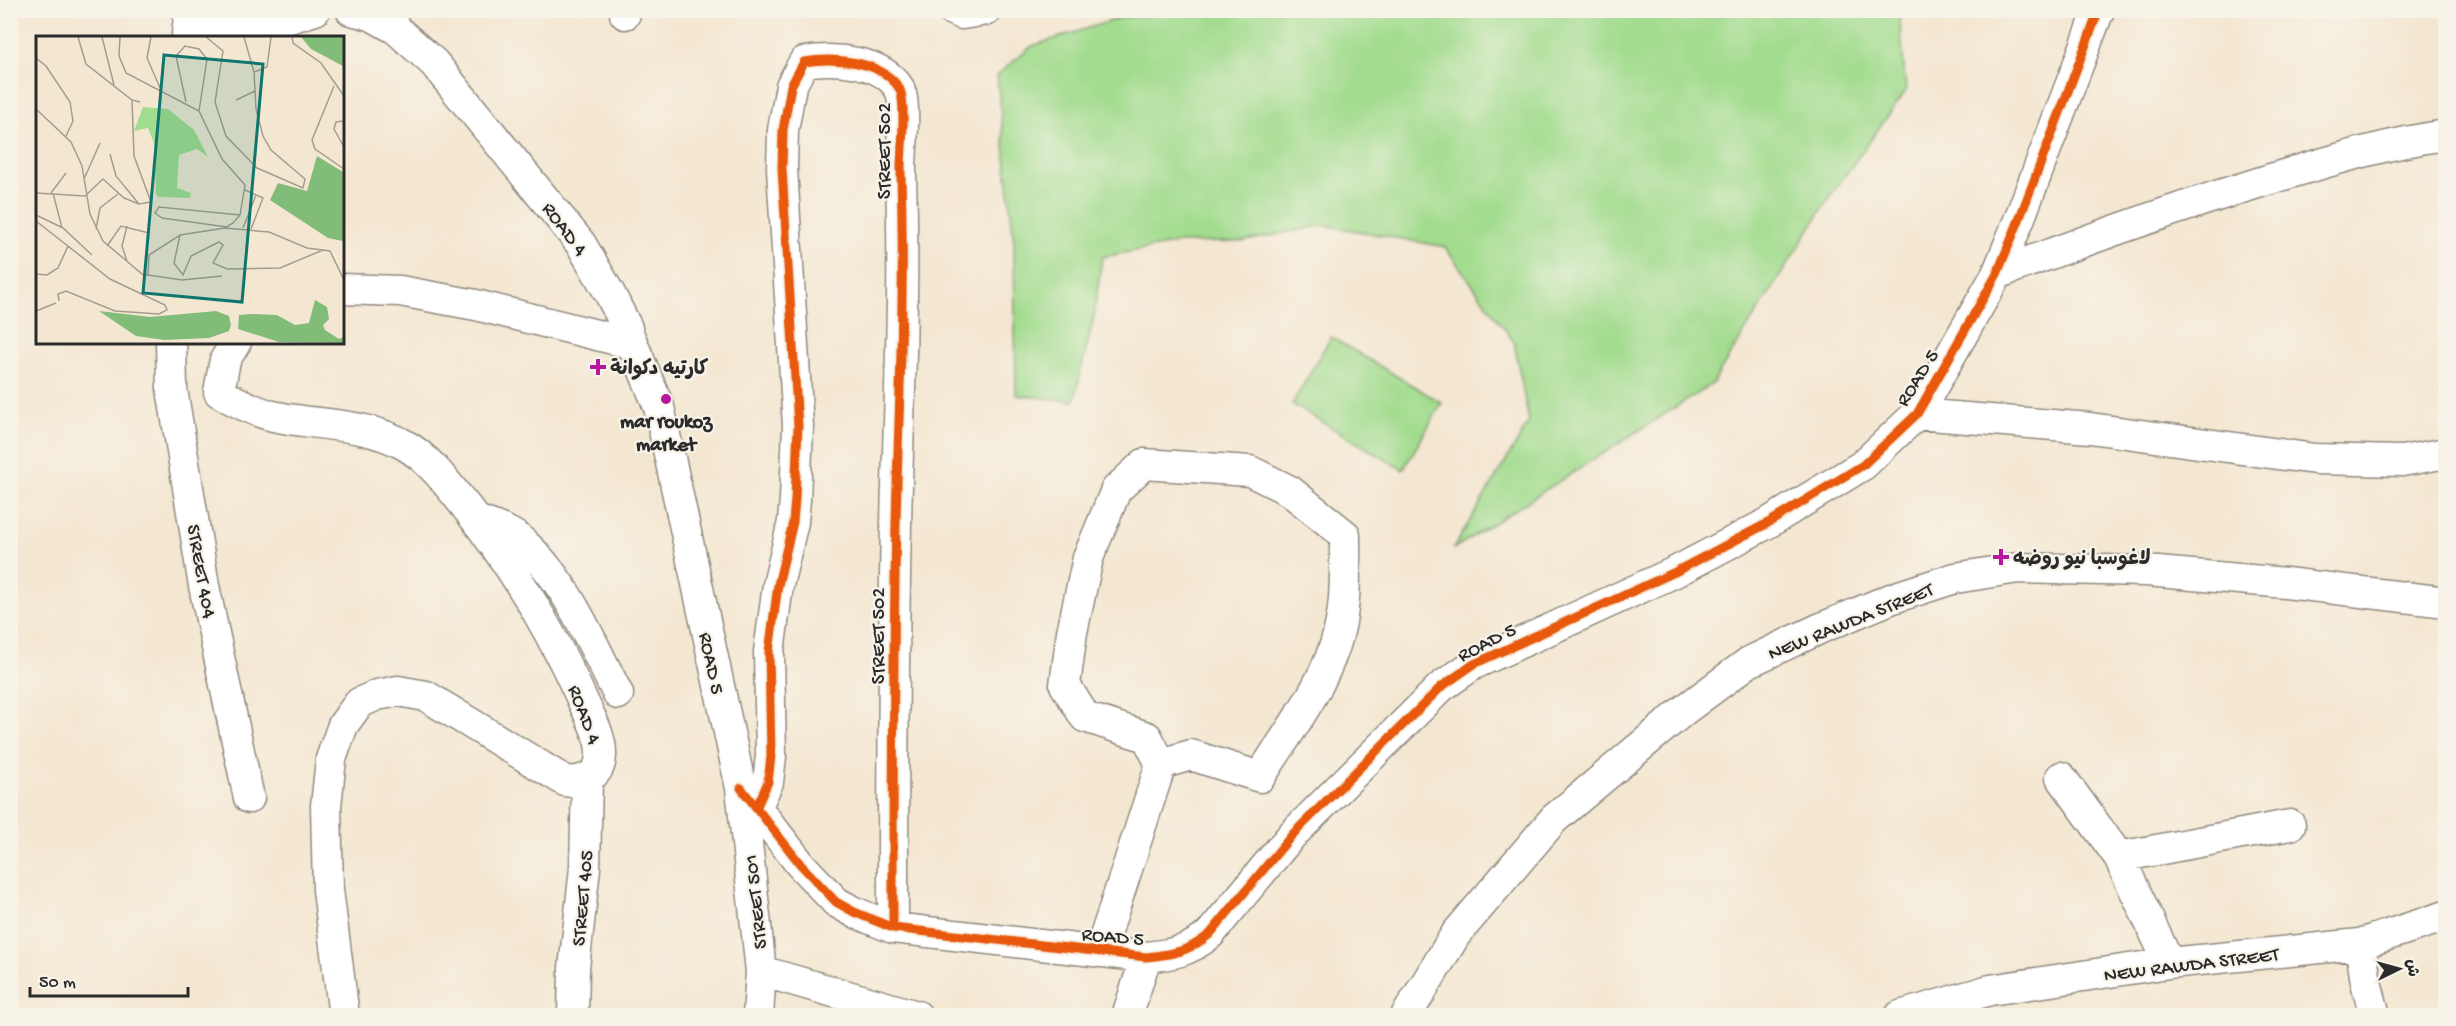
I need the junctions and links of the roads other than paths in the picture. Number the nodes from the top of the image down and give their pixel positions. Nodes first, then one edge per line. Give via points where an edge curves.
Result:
1 (315, 10) edge
2 (351, 10) edge
3 (952, 10) edge
4 (987, 10) edge
5 (2099, 10) edge
6 (188, 27) edge
7 (2445, 135) edge
8 (1997, 274) junction
9 (344, 289) edge
10 (628, 333) junction
11 (171, 344) edge
12 (235, 344) edge
13 (1917, 414) junction
14 (2445, 453) edge
15 (477, 520) junction
16 (2445, 602) edge
17 (618, 694) dead end
18 (1161, 764) junction
19 (2061, 777) dead end
20 (587, 780) junction
21 (749, 797) junction
22 (249, 798) dead end
23 (2290, 825) dead end
24 (2119, 857) junction
25 (2445, 916) edge
26 (893, 928) junction
27 (2360, 944) junction
28 (1100, 952) junction
29 (1146, 957) junction
30 (2169, 963) junction
31 (761, 971) junction
32 (344, 1016) edge
33 (573, 1016) edge
34 (758, 1016) edge
35 (917, 1016) edge
36 (1127, 1016) edge
37 (1406, 1016) edge
38 (1900, 1016) edge
39 (2375, 1016) edge

1 - 6 street via 255,29
2 - 10 street, ROAD 4 via 371,15 396,29 434,63 581,244
3 - 4 street via 962,14
5 - 8 street, ROAD 5
7 - 8 street via 2404,141 2222,194
8 - 13 street, ROAD 5
9 - 10 street via 400,291 476,305 625,342
10 - 21 street, ROAD 5 via 658,407
11 - 22 street, STREET 404 via 172,389 204,586
12 - 15 street, ROAD 4 via 225,360 219,392 274,416 345,425 405,446 429,463
13 - 14 street via 2090,428 2315,459 2402,461
13 - 29 street, ROAD 5 via 1863,465 1768,523 1675,572 1466,670 1441,687 1292,835 1210,934 1174,954
15 - 17 street via 518,538 556,580
15 - 20 street, ROAD 4 via 524,586 598,735 601,757 596,771
16 - 37 street, NEW RAWDA STREET via 2158,572 2018,568 1955,578 1893,598 1749,662 1683,711 1554,819 1456,934
18 - 18 street via 1191,755 1260,777 1317,686 1336,644 1345,585 1345,535 1290,491 1250,471 1144,464 1116,490 1088,558 1065,685 1085,717 1147,737
18 - 28 street
19 - 24 street
20 - 32 street via 565,782 426,696 398,691 359,703 343,725 331,759 326,806 328,890
20 - 33 street, STREET 405 via 585,868
21 - 26 street, ROAD 5 via 801,865 836,902
21 - 26 street, STREET 502 via 768,782 769,652 796,488 798,426 785,238 783,130 791,86 804,62 833,58 876,70 901,90 902,349 895,565
21 - 31 street, STREET 501
23 - 24 street
24 - 30 street
25 - 27 street, NEW RAWDA STREET
26 - 28 street, ROAD 5
27 - 30 street, NEW RAWDA STREET
27 - 39 street
28 - 29 street, ROAD 5
29 - 36 street
30 - 38 street, NEW RAWDA STREET via 1990,990
31 - 34 street, STREET 501
31 - 35 street

